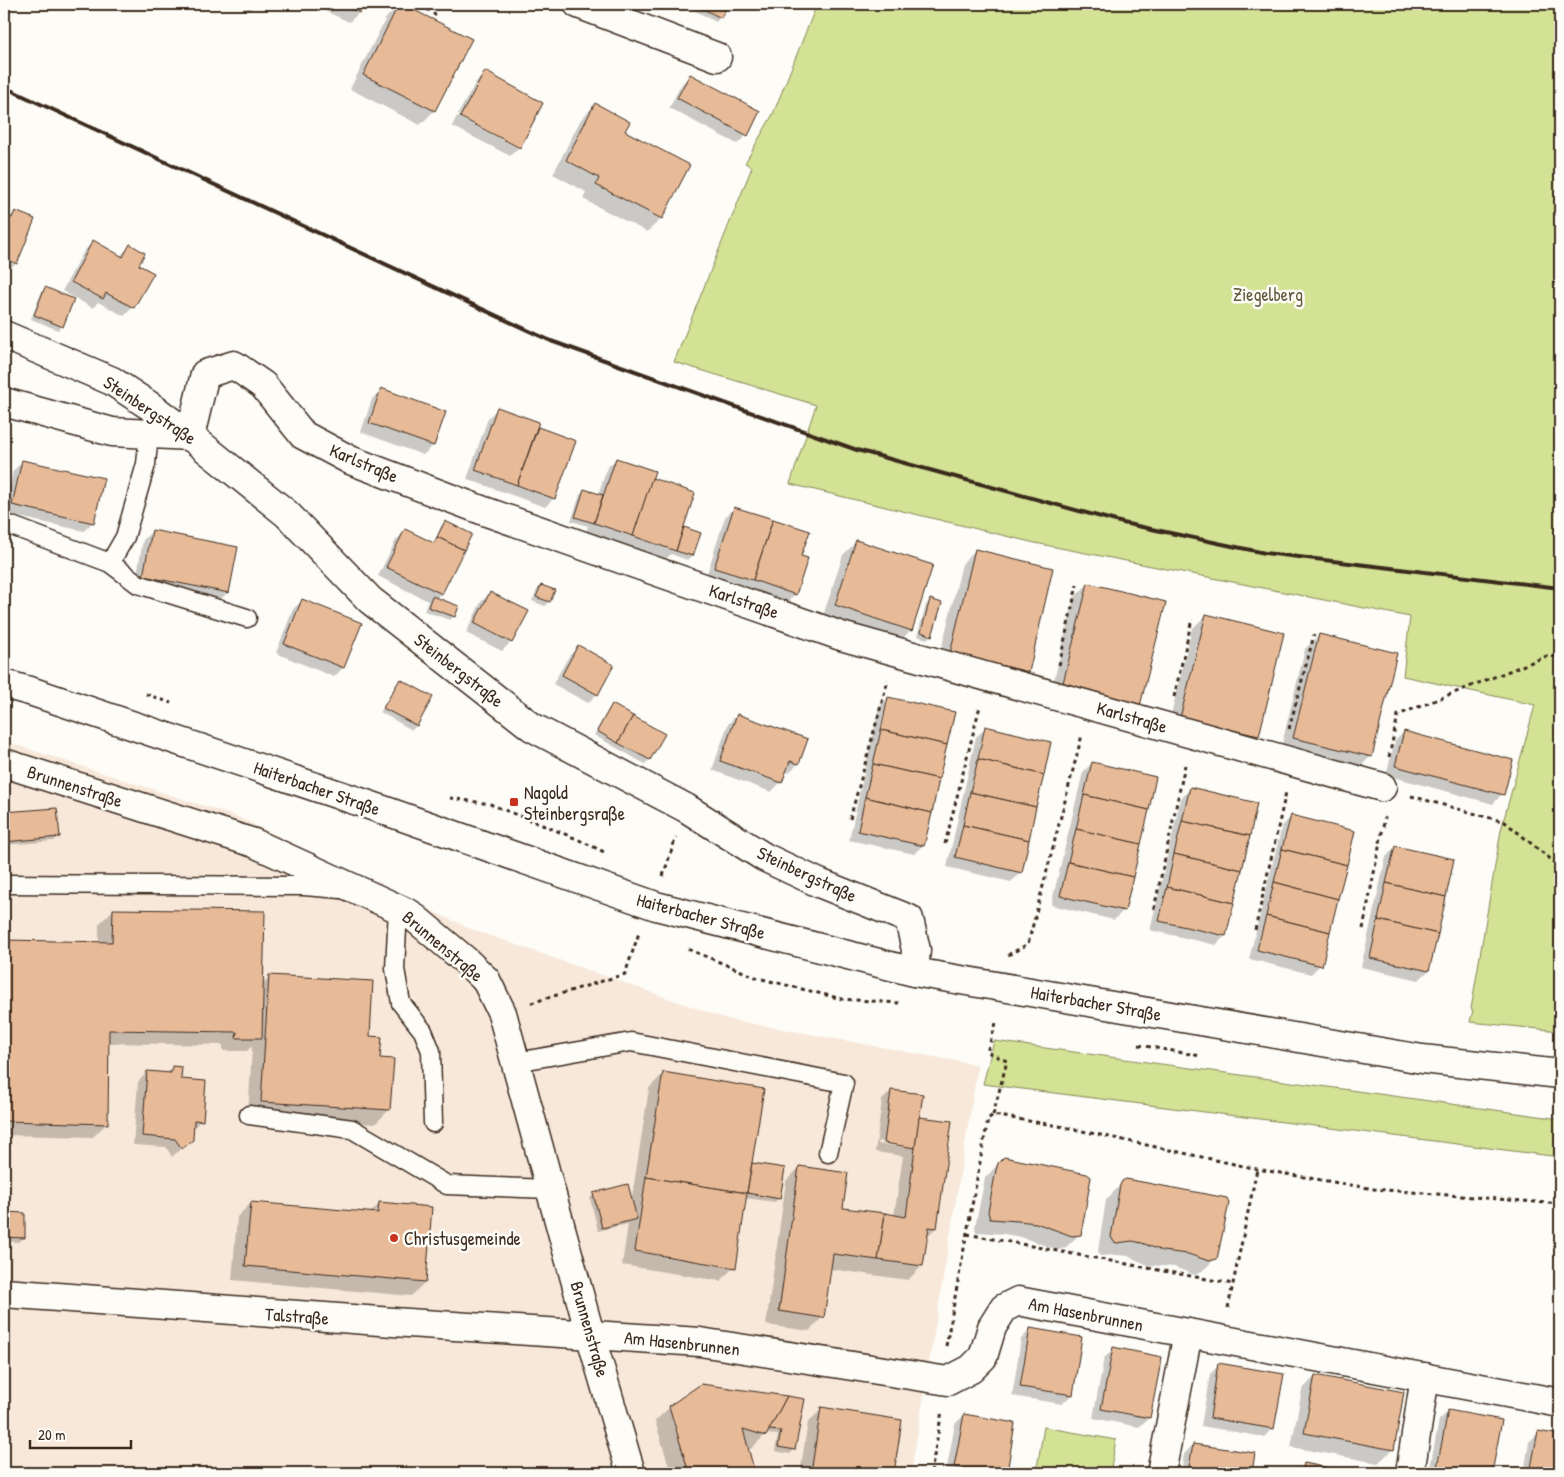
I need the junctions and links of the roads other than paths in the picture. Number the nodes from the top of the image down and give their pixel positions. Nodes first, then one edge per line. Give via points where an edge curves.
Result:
1 (578, 4) edge
2 (717, 57) dead end
3 (4, 335) edge
4 (4, 402) edge
5 (149, 434) junction
6 (190, 436) junction
7 (4, 523) edge
8 (110, 563) junction
9 (247, 618) dead end
10 (4, 684) edge
11 (4, 763) edge
12 (1386, 789) road end
13 (4, 884) edge
14 (358, 890) junction
15 (398, 909) junction
16 (914, 972) junction
17 (516, 1062) junction
18 (1560, 1074) edge
19 (249, 1116) dead end
20 (433, 1123) dead end
21 (828, 1153) dead end
22 (550, 1189) junction
23 (4, 1293) edge
24 (1188, 1333) junction
25 (590, 1334) junction
26 (1425, 1377) junction
27 (1560, 1403) edge
28 (631, 1473) edge
29 (1161, 1473) edge
30 (1410, 1473) edge

1 - 2 street
3 - 6 street, Steinbergstraße via 112,381
4 - 5 street via 112,432
5 - 6 street
5 - 8 lane via 146,464 125,536
6 - 12 street, Karlstraße via 205,374 234,365 263,385 303,435 350,460 493,514 841,636
6 - 16 street, Steinbergstraße via 287,514 370,600 532,727 686,808 764,857 909,919 916,950
7 - 8 lane
8 - 9 lane via 138,584
10 - 16 street, Haiterbacher Straße via 369,805 656,906
11 - 14 street, Brunnenstraße via 254,843
13 - 14 lane via 304,886
14 - 15 street, Brunnenstraße
15 - 17 street, Brunnenstraße via 410,914 486,980 502,1013
15 - 20 lane via 394,969 401,1003 423,1032 431,1051
16 - 18 street, Haiterbacher Straße via 1422,1059
17 - 21 lane via 631,1042 844,1083
17 - 22 street, Brunnenstraße
19 - 22 lane via 352,1129 447,1185
22 - 25 street, Brunnenstraße
23 - 25 street, Talstraße
24 - 25 street, Am Hasenbrunnen via 1018,1301 1004,1308 992,1327 983,1356 971,1369 948,1381 700,1342
24 - 26 street, Am Hasenbrunnen
24 - 29 street
25 - 28 street, Brunnenstraße
26 - 27 street, Am Hasenbrunnen
26 - 30 street

